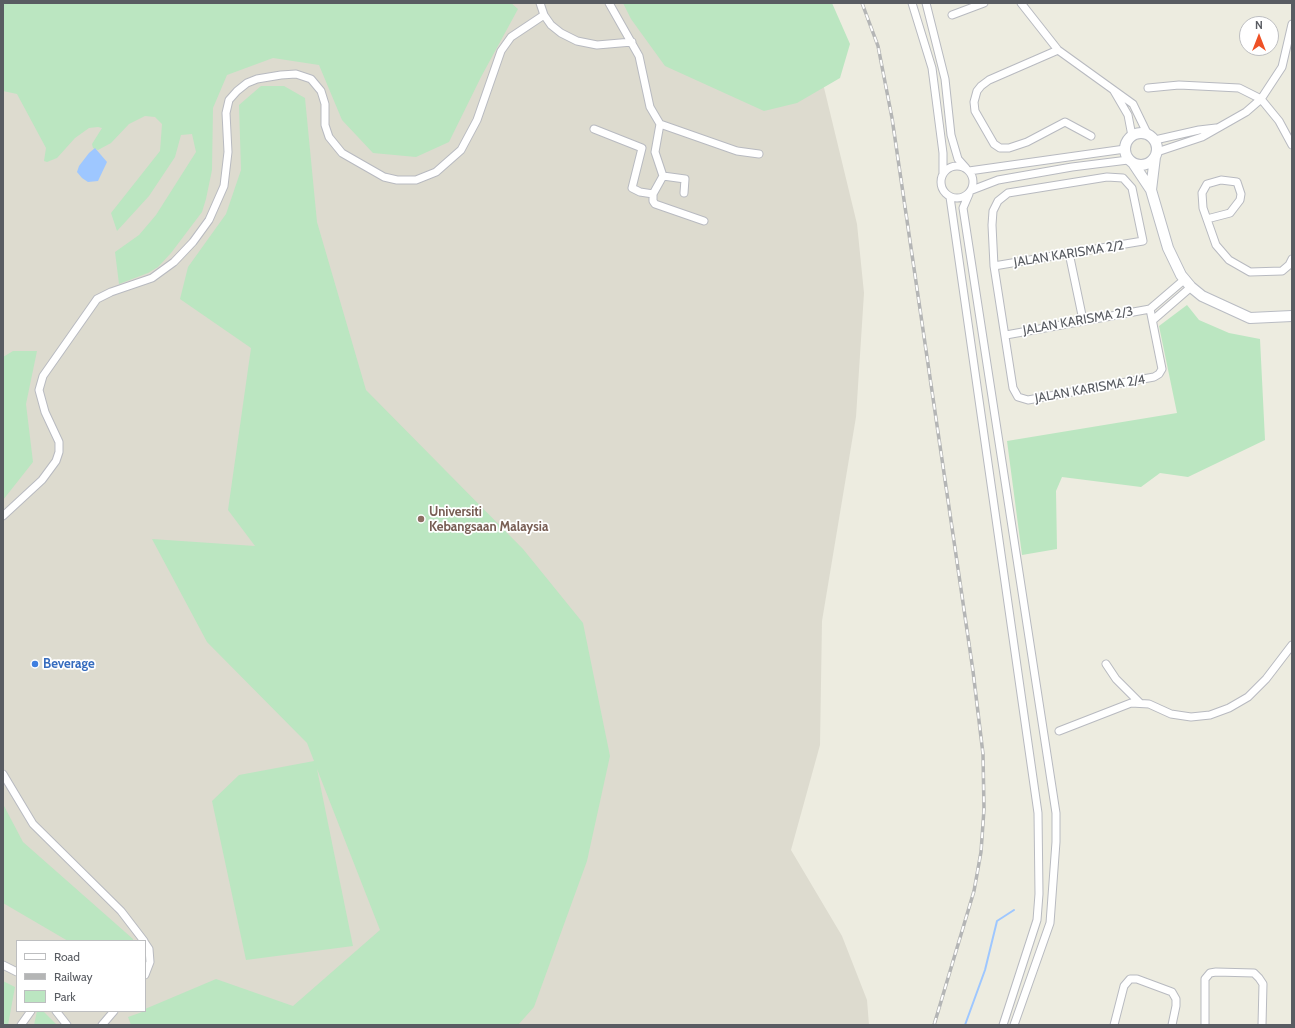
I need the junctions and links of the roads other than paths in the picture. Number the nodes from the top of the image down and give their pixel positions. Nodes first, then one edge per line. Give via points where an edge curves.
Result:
1 (540, 3) edge
2 (609, 3) edge
3 (912, 3) edge
4 (926, 3) edge
5 (984, 3) edge
6 (1021, 3) edge
7 (544, 15) junction
8 (952, 15) dead end
9 (1292, 24) edge
10 (632, 42) junction
11 (1058, 50) junction
12 (1148, 88) dead end
13 (1113, 90) junction
14 (1261, 99) junction
15 (660, 124) junction
16 (1220, 128) junction
17 (594, 129) dead end
18 (1091, 136) dead end
19 (1132, 136) junction
20 (1151, 137) junction
21 (1292, 145) edge
22 (1125, 149) junction
23 (759, 154) dead end
24 (1156, 155) junction
25 (1131, 162) junction
26 (967, 169) junction
27 (943, 174) junction
28 (663, 176) junction
29 (1151, 190) junction
30 (970, 192) junction
31 (684, 193) dead end
32 (652, 194) junction
33 (950, 197) junction
34 (1207, 219) junction
35 (704, 221) dead end
36 (1143, 241) joint
37 (1069, 254) junction
38 (1292, 259) edge
39 (994, 266) junction
40 (1188, 283) junction
41 (1150, 309) junction
42 (1292, 316) edge
43 (1083, 320) junction
44 (1153, 320) junction
45 (1006, 335) junction
46 (3, 516) edge
47 (1292, 646) edge
48 (1106, 664) dead end
49 (1140, 703) junction
50 (1059, 731) dead end
51 (3, 774) edge
52 (143, 940) edge
53 (146, 944) edge
54 (3, 965) edge
55 (16, 972) edge
56 (146, 972) edge
57 (30, 1012) edge
58 (57, 1012) edge
59 (113, 1012) edge
60 (21, 1025) edge
61 (67, 1025) edge
62 (102, 1025) edge
63 (1004, 1025) edge
64 (1014, 1025) edge
65 (1114, 1025) edge
66 (1172, 1025) edge
67 (1205, 1025) edge
68 (1262, 1025) edge

1 - 7 street
2 - 10 street
3 - 27 street via 932,68 943,153
4 - 26 street via 945,79 951,136 958,159
5 - 8 street
6 - 11 street
7 - 10 street via 551,25 577,41 597,45
7 - 46 street via 511,37 500,51 477,120 462,150 436,172 416,180 397,180 384,176 342,153 329,137 322,91 311,80 296,74 275,76 247,83 237,91 229,100 226,113 228,152 224,186 209,220 174,262 152,278 97,299 51,364 43,376 39,390 45,412 59,442 56,462 42,480
9 - 14 street via 1282,67
10 - 15 street via 639,56 650,107
11 - 13 street
11 - 18 street via 989,80 977,91 975,111 994,144 1000,148 1027,142 1065,122
12 - 14 street via 1179,85 1239,88
13 - 19 street via 1128,115
13 - 20 street via 1133,104
14 - 16 street
14 - 21 street via 1279,121
15 - 23 street via 737,151
15 - 28 street via 655,146
16 - 20 street
16 - 24 street via 1202,138
17 - 32 street via 642,148 632,188
19 - 20 street via 1140,133
19 - 22 street via 1127,141
20 - 24 street
22 - 25 street
22 - 26 street
24 - 25 street via 1145,165
24 - 29 street
25 - 29 street
25 - 30 street via 1072,167 998,180
26 - 27 street via 953,166
26 - 30 street via 974,180
27 - 33 street via 942,190
28 - 31 street via 685,179
28 - 32 street
29 - 40 street via 1168,248
30 - 33 street via 963,198
30 - 64 street via 963,208 1056,813 1050,923
32 - 35 street via 655,204
33 - 63 street via 1038,813 1037,920
34 - 34 street via 1230,213 1240,200 1237,182 1221,180 1207,184 1202,193
34 - 38 street via 1216,245 1229,260 1250,272 1282,271
36 - 37 street, JALAN KARISMA 2/2
36 - 39 street, JALAN KARISMA 2/4 via 1132,188 1123,178 1107,178 1008,193 998,201 993,211
37 - 39 street, JALAN KARISMA 2/2
37 - 43 street
39 - 45 street, JALAN KARISMA 2/4
40 - 41 street
40 - 42 street via 1202,296 1250,318
40 - 44 street
41 - 43 street, JALAN KARISMA 2/3
41 - 44 street, JALAN KARISMA 2/4
43 - 45 street, JALAN KARISMA 2/3
44 - 45 street, JALAN KARISMA 2/4 via 1162,369 1159,374 1028,400 1018,397 1013,388
47 - 49 street via 1248,697 1229,708 1210,715 1191,717 1171,714 1149,704
48 - 49 street via 1116,679
49 - 50 street via 1131,703
51 - 52 street via 33,824 121,911
53 - 56 street via 150,962
54 - 55 street
57 - 60 street
58 - 61 street
59 - 62 street
65 - 66 street via 1124,986 1130,979 1137,979 1172,992 1176,998 1176,1006
67 - 68 street via 1205,980 1210,973 1216,972 1254,973 1259,978 1263,984

